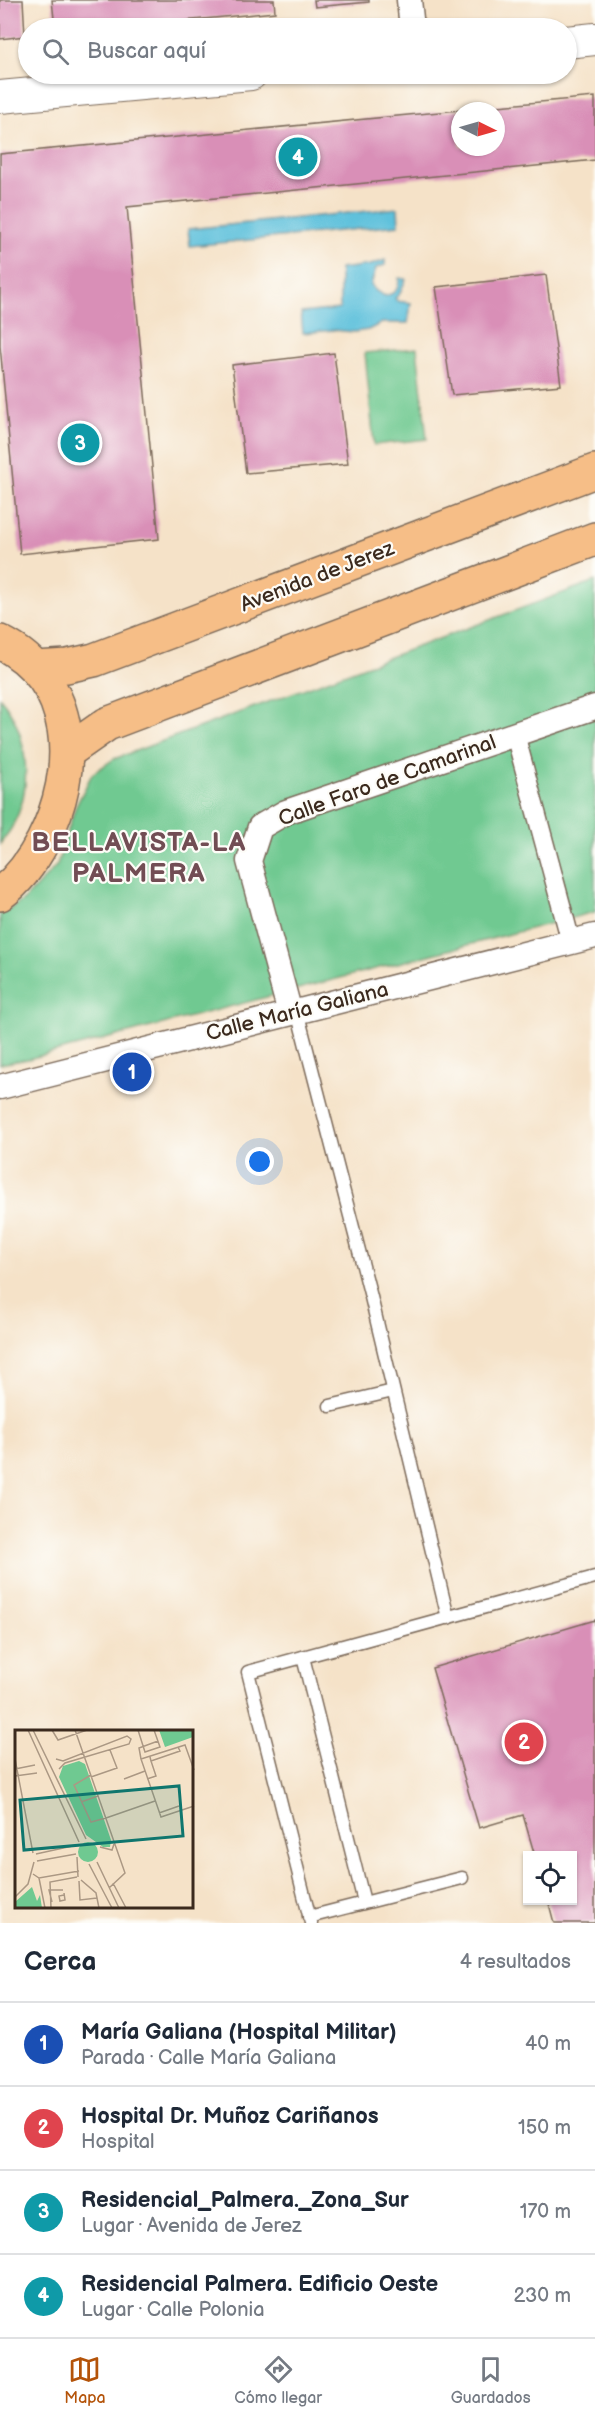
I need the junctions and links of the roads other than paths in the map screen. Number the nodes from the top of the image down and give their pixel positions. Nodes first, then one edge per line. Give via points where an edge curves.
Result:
1 (410, 0) edge
2 (411, 18) edge
3 (595, 39) edge
4 (577, 41) edge
5 (142, 84) edge
6 (0, 97) edge
7 (595, 471) edge
8 (595, 539) edge
9 (0, 642) edge
10 (36, 668) junction
11 (595, 707) edge
12 (515, 734) junction
13 (67, 752) junction
14 (0, 894) edge
15 (595, 936) edge
16 (571, 942) junction
17 (294, 1012) junction
18 (0, 1087) edge
19 (393, 1391) junction
20 (330, 1406) dead end
21 (595, 1577) edge
22 (448, 1618) junction
23 (303, 1657) junction
24 (462, 1878) dead end
25 (364, 1902) junction
26 (310, 1920) edge

1 - 2 street
3 - 4 street
5 - 6 street
7 - 10 main road, Avenida de Jerez via 94,660
8 - 13 main road via 107,724
9 - 10 main road
10 - 13 main road via 54,694
11 - 12 street, Calle Faro de Camarinal
12 - 16 street
12 - 17 street, Calle Faro de Camarinal via 286,812 260,827 249,861
13 - 14 main road via 60,800 49,829 34,859
15 - 16 street, Calle María Galiana
16 - 17 street, Calle María Galiana
17 - 18 street, Calle María Galiana
17 - 19 lane
19 - 20 lane
19 - 22 lane
21 - 22 lane
22 - 23 lane
23 - 25 lane
23 - 26 lane via 248,1672
24 - 25 lane
25 - 26 lane

